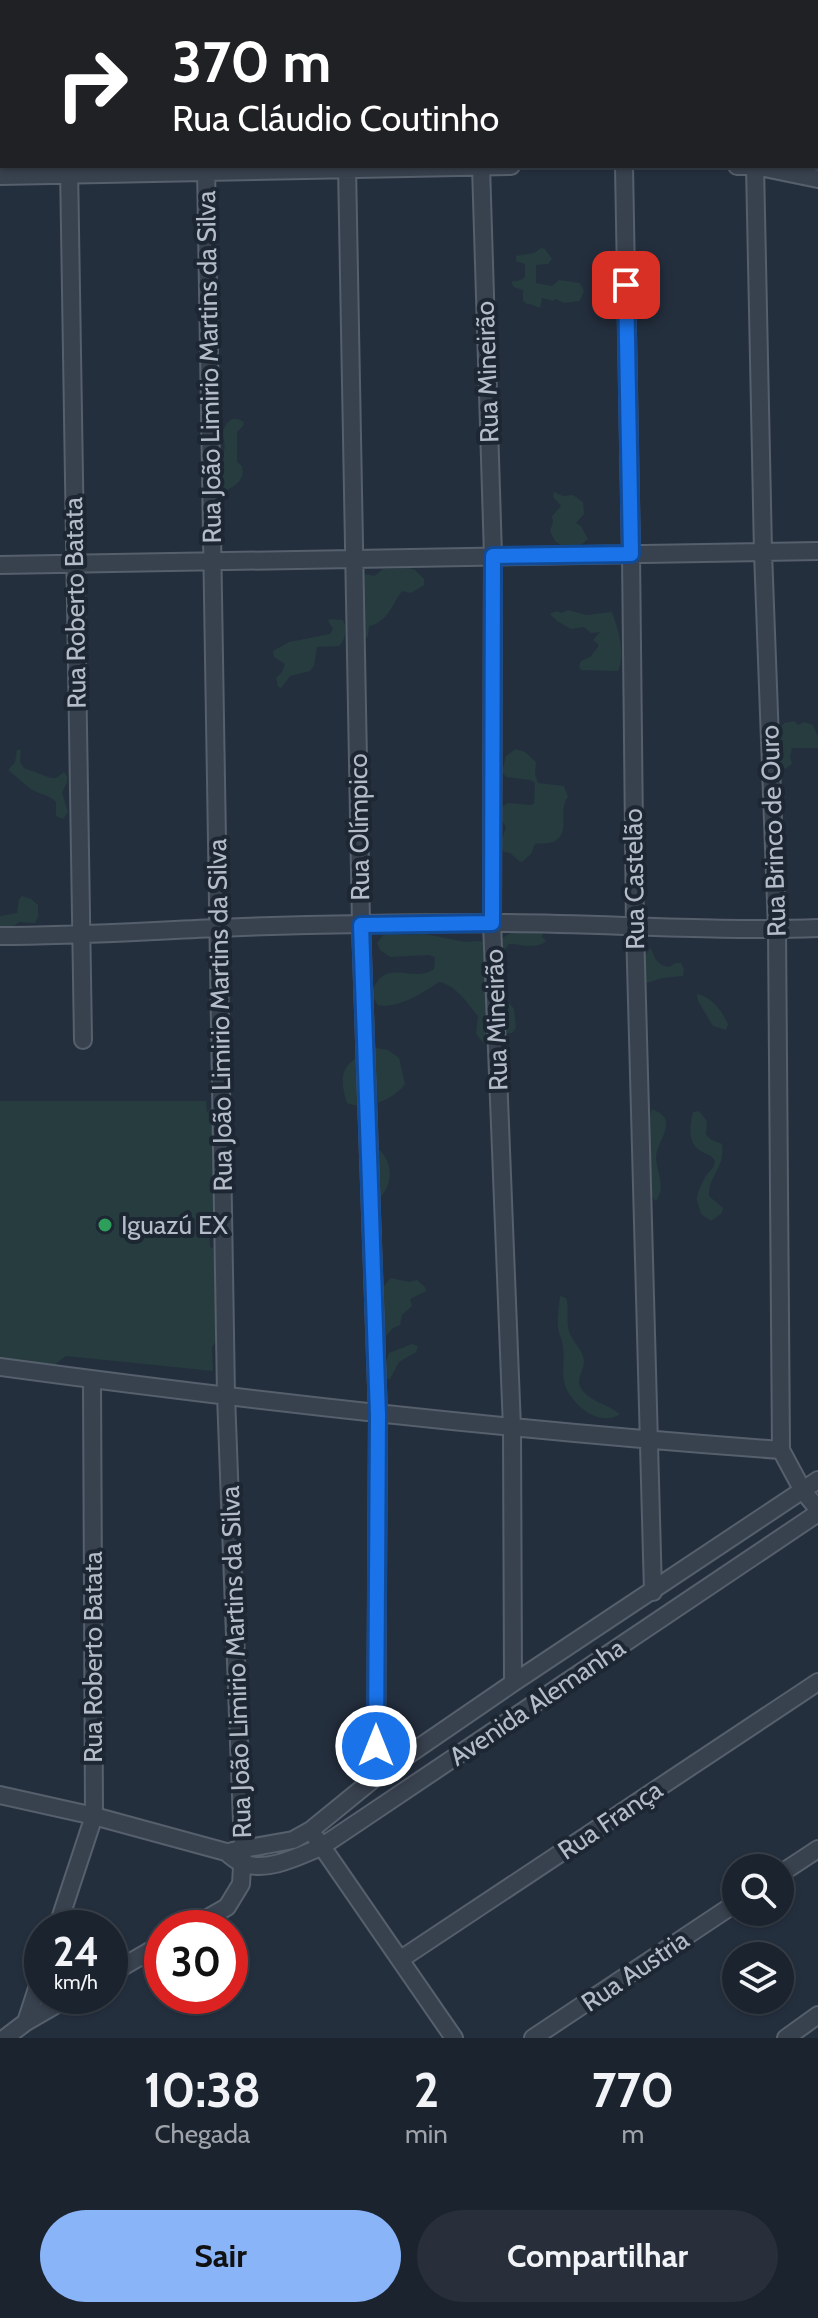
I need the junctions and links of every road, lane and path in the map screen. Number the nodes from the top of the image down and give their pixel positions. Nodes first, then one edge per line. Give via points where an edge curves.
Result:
1 (347, 168) edge
2 (481, 168) edge
3 (624, 168) edge
4 (755, 168) edge
5 (765, 168) edge
6 (206, 169) edge
7 (69, 170) edge
8 (0, 176) edge
9 (818, 179) edge
10 (818, 551) edge
11 (763, 552) junction
12 (631, 554) junction
13 (493, 556) junction
14 (354, 559) junction
15 (213, 561) junction
16 (74, 563) junction
17 (0, 565) edge
18 (492, 923) junction
19 (361, 925) junction
20 (635, 927) junction
21 (219, 928) junction
22 (818, 928) edge
23 (777, 929) junction
24 (0, 936) edge
25 (81, 936) junction
26 (83, 1040) dead end
27 (0, 1367) edge
28 (92, 1380) junction
29 (226, 1395) junction
30 (378, 1415) junction
31 (512, 1428) junction
32 (648, 1440) junction
33 (781, 1450) junction
34 (818, 1480) edge
35 (803, 1491) junction
36 (818, 1511) edge
37 (653, 1592) junction
38 (818, 1682) edge
39 (513, 1683) junction
40 (376, 1777) junction
41 (0, 1795) edge
42 (94, 1816) junction
43 (311, 1830) junction
44 (321, 1847) junction
45 (818, 1849) edge
46 (242, 1856) junction
47 (794, 1865) edge
48 (63, 1910) edge
49 (222, 1910) edge
50 (722, 1912) edge
51 (401, 1959) junction
52 (29, 2014) edge
53 (40, 2014) edge
54 (818, 2015) edge
55 (26, 2022) junction
56 (5, 2038) edge
57 (454, 2038) edge
58 (533, 2038) edge
59 (786, 2038) edge

1 - 6 street
1 - 14 street, Rua Olímpico
2 - 13 street, Rua Mineirão
3 - 12 street, Rua Castelão
4 - 11 street, Rua Brinco de Ouro
5 - 9 street
6 - 7 street
6 - 15 street, Rua João Limirio Martins da Silva
7 - 8 street
7 - 16 street, Rua Roberto Batata
10 - 11 street
11 - 12 street
11 - 23 street, Rua Brinco de Ouro
12 - 13 street
12 - 20 street, Rua Castelão
13 - 14 street
13 - 18 street, Rua Mineirão
14 - 15 street
14 - 19 street, Rua Olímpico
15 - 16 street
15 - 21 street, Rua João Limirio Martins da Silva
16 - 17 street
16 - 25 street, Rua Roberto Batata
18 - 19 street
18 - 20 street
18 - 31 street, Rua Mineirão
19 - 21 street
19 - 30 street, Rua Olímpico
20 - 23 street
20 - 32 street, Rua Castelão
21 - 25 street
21 - 29 street, Rua João Limirio Martins da Silva
22 - 23 street
23 - 33 street, Rua Brinco de Ouro
24 - 25 street
25 - 26 street, Rua Roberto Batata
27 - 28 street
28 - 29 street
28 - 42 street, Rua Roberto Batata
29 - 30 street
29 - 46 street, Rua João Limirio Martins da Silva
30 - 31 street
30 - 40 street, Rua Olímpico
31 - 32 street
31 - 39 street, Rua Mineirão
32 - 33 street
32 - 37 street, Rua Castelão
33 - 35 street, Rua Brinco de Ouro
34 - 35 street, Avenida Alemanha
35 - 36 street, Rua Brinco de Ouro
35 - 37 street, Avenida Alemanha
36 - 44 street, Avenida Alemanha
37 - 39 street, Avenida Alemanha
38 - 51 street, Rua França
39 - 40 street, Avenida Alemanha
40 - 43 street, Avenida Alemanha
41 - 42 street
42 - 46 street
42 - 48 street, Rua Roberto Batata
43 - 44 street
43 - 46 street, Avenida Alemanha
44 - 46 street, Avenida Alemanha via 258,1866
44 - 51 street
45 - 47 street
46 - 49 street via 241,1884
50 - 58 street, Rua Austria
51 - 57 street
52 - 55 street
53 - 55 street
54 - 59 street
55 - 56 street

